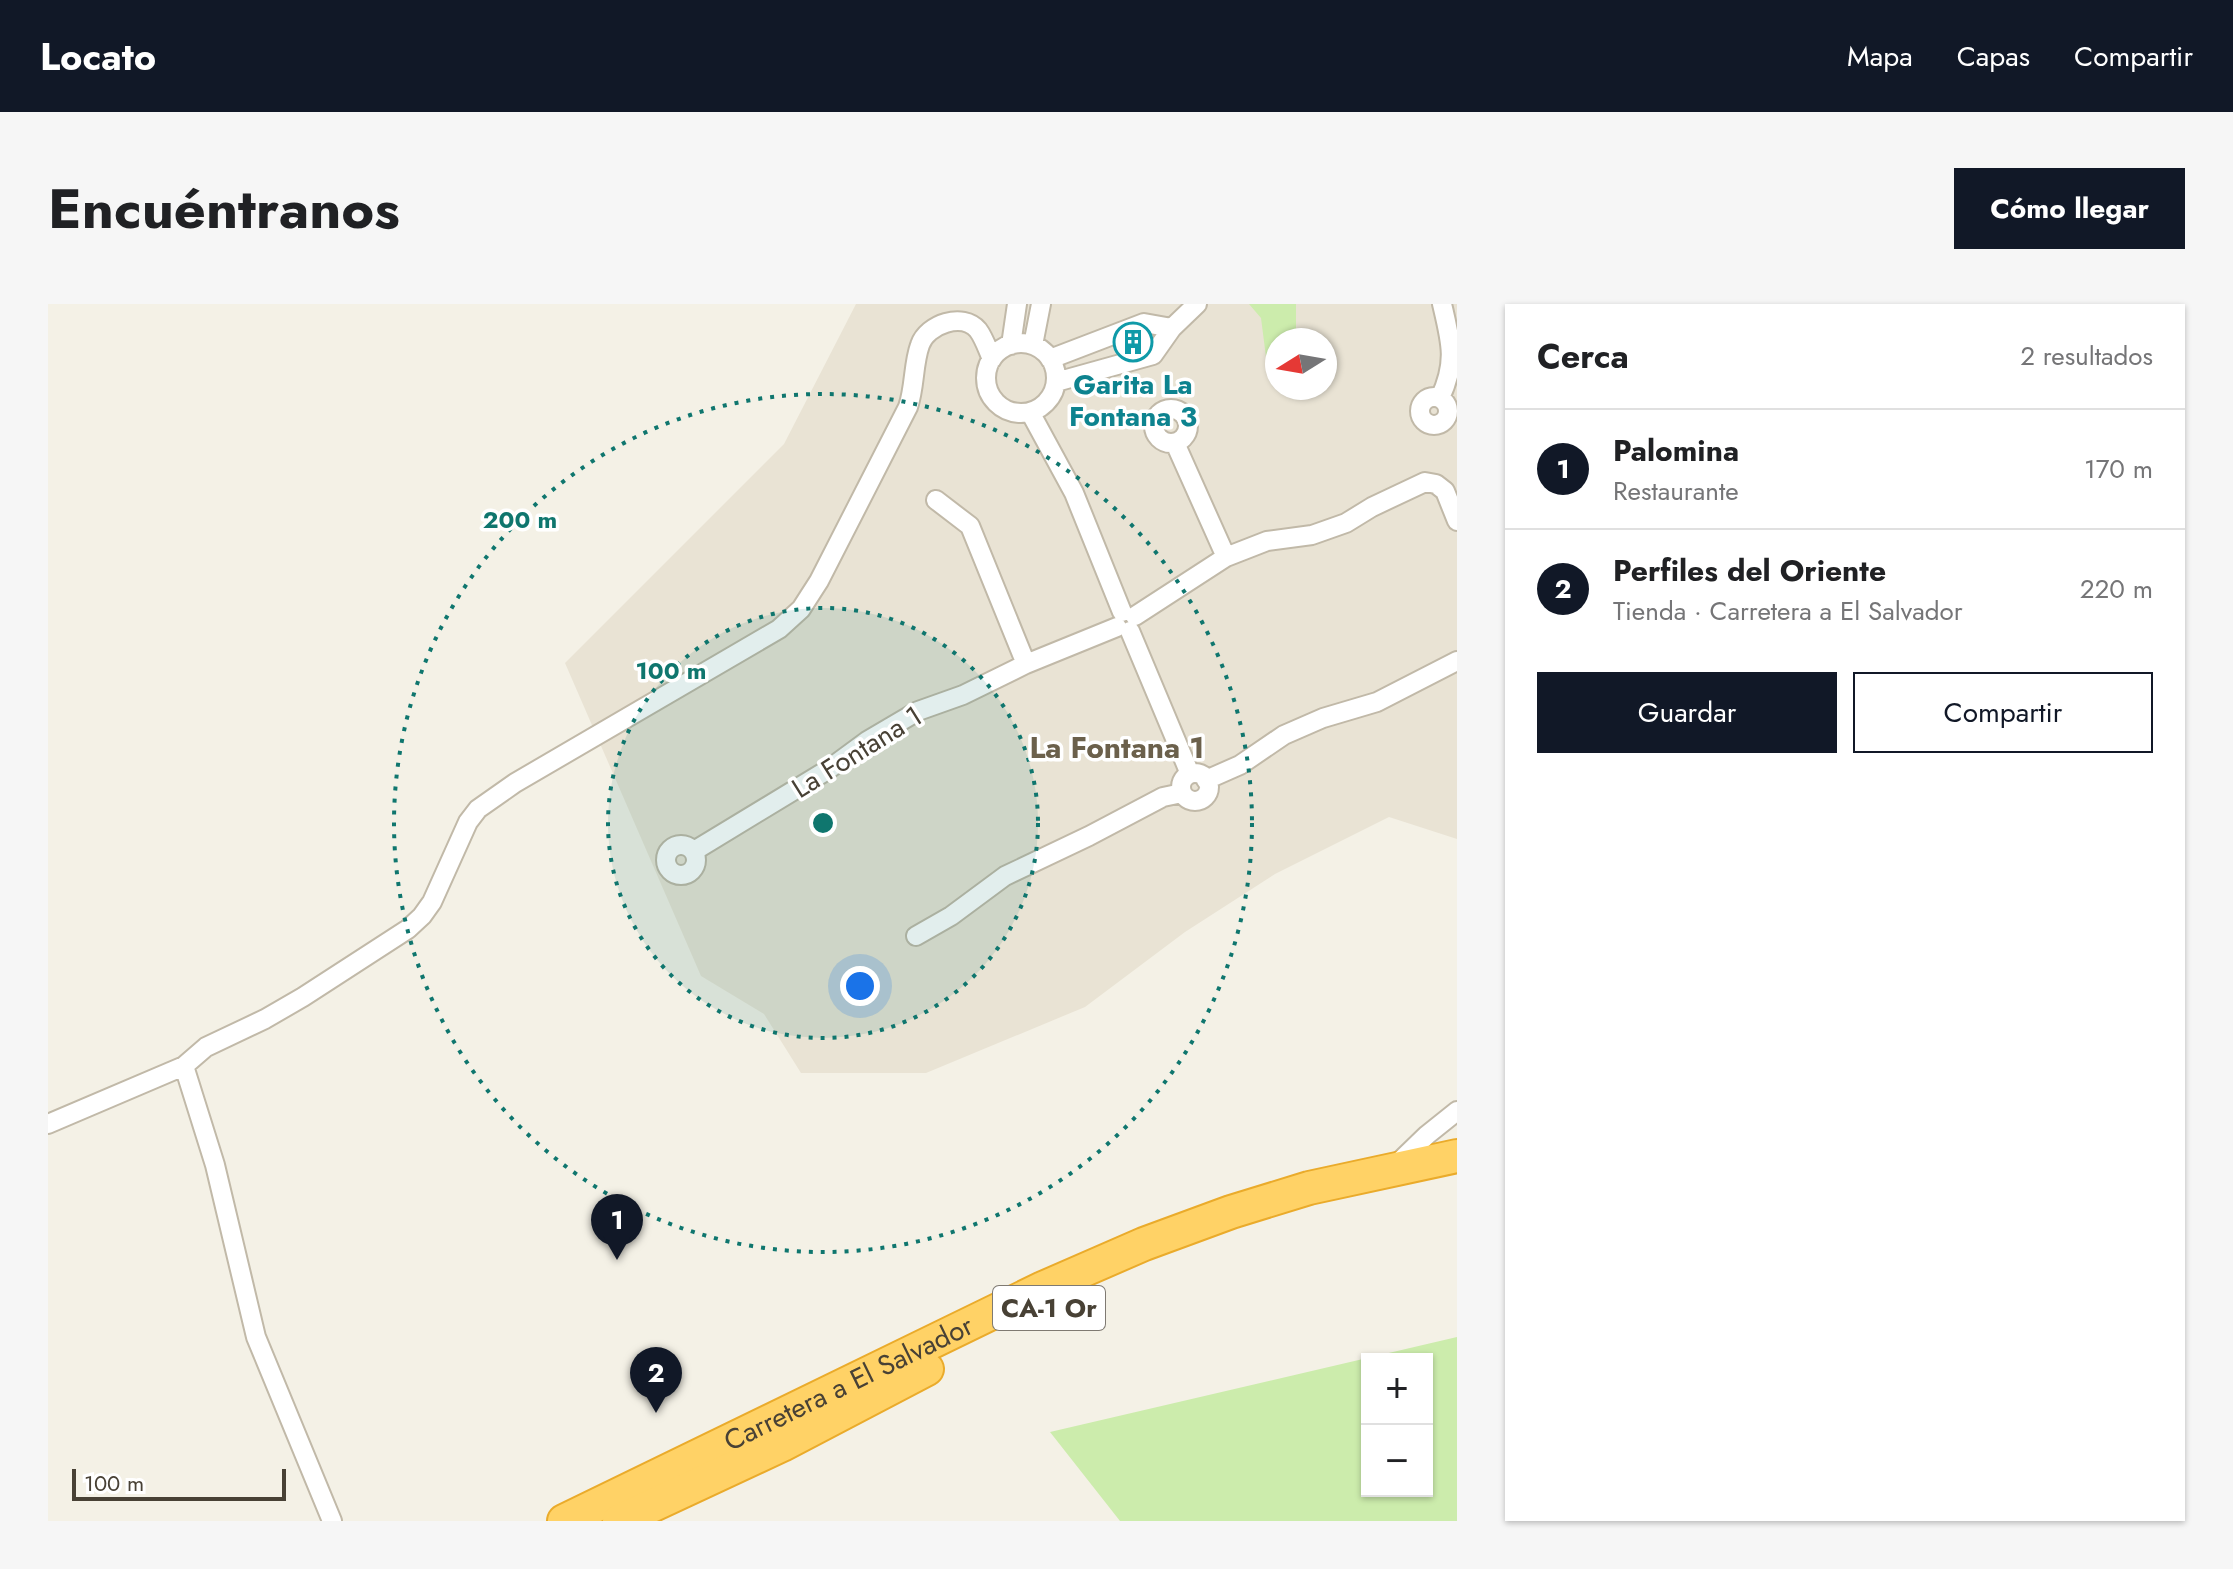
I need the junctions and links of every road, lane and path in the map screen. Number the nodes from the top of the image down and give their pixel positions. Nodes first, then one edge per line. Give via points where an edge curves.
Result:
1 (1017, 304) edge
2 (1041, 304) edge
3 (1197, 304) edge
4 (1442, 304) edge
5 (1172, 328) junction
6 (1011, 345) junction
7 (1033, 345) junction
8 (992, 359) junction
9 (1050, 359) junction
10 (1056, 382) junction
11 (1440, 398) dead end
12 (1034, 411) junction
13 (1175, 443) dead end
14 (936, 500) dead end
15 (1457, 521) edge
16 (1226, 557) junction
17 (1126, 622) junction
18 (1457, 661) edge
19 (1026, 664) junction
20 (1198, 777) junction
21 (1182, 793) junction
22 (694, 851) dead end
23 (916, 936) dead end
24 (184, 1066) junction
25 (1457, 1111) edge
26 (48, 1124) edge
27 (1457, 1156) edge
28 (1390, 1171) junction
29 (1457, 1173) edge
30 (747, 1431) junction
31 (664, 1500) junction
32 (332, 1521) edge
33 (564, 1521) edge
34 (619, 1521) edge

1 - 6 street
2 - 7 street
3 - 5 street
4 - 11 street via 1453,359
5 - 9 street via 1144,323
5 - 10 street via 1153,355
6 - 7 street
6 - 8 street
7 - 9 street
8 - 12 street via 986,379 993,398 1009,411
8 - 24 street via 977,328 962,321 946,322 929,332 921,343 914,390 901,420 819,581 801,609 779,629 478,809 422,916 341,973 206,1047
9 - 10 street
10 - 12 street via 1048,400
12 - 17 street
13 - 16 street
14 - 19 street via 970,526
15 - 16 street, La Fontana 1 via 1445,491 1425,482 1346,523 1312,535 1267,541
16 - 17 street, La Fontana 1
17 - 19 street, La Fontana 1
17 - 20 street
18 - 20 street via 1377,702 1284,735 1240,765
19 - 22 street, La Fontana 1 via 893,725
20 - 21 street via 1181,784
20 - 21 street via 1208,793 1202,800 1188,800
21 - 23 street via 1163,797 1005,876
24 - 26 street
24 - 32 street via 215,1165 256,1337
25 - 28 street
27 - 28 highway, Carretera a El Salvador / CA-1 Or
28 - 30 highway, Carretera a El Salvador / CA-1 Or via 1309,1188 1144,1244
29 - 31 highway, Carretera a El Salvador / CA-1 Or via 1371,1190 1151,1263 980,1340 782,1445
30 - 31 highway via 753,1447 684,1483
30 - 33 highway, Carretera a El Salvador / CA-1 Or
31 - 34 highway, Carretera a El Salvador / CA-1 Or

